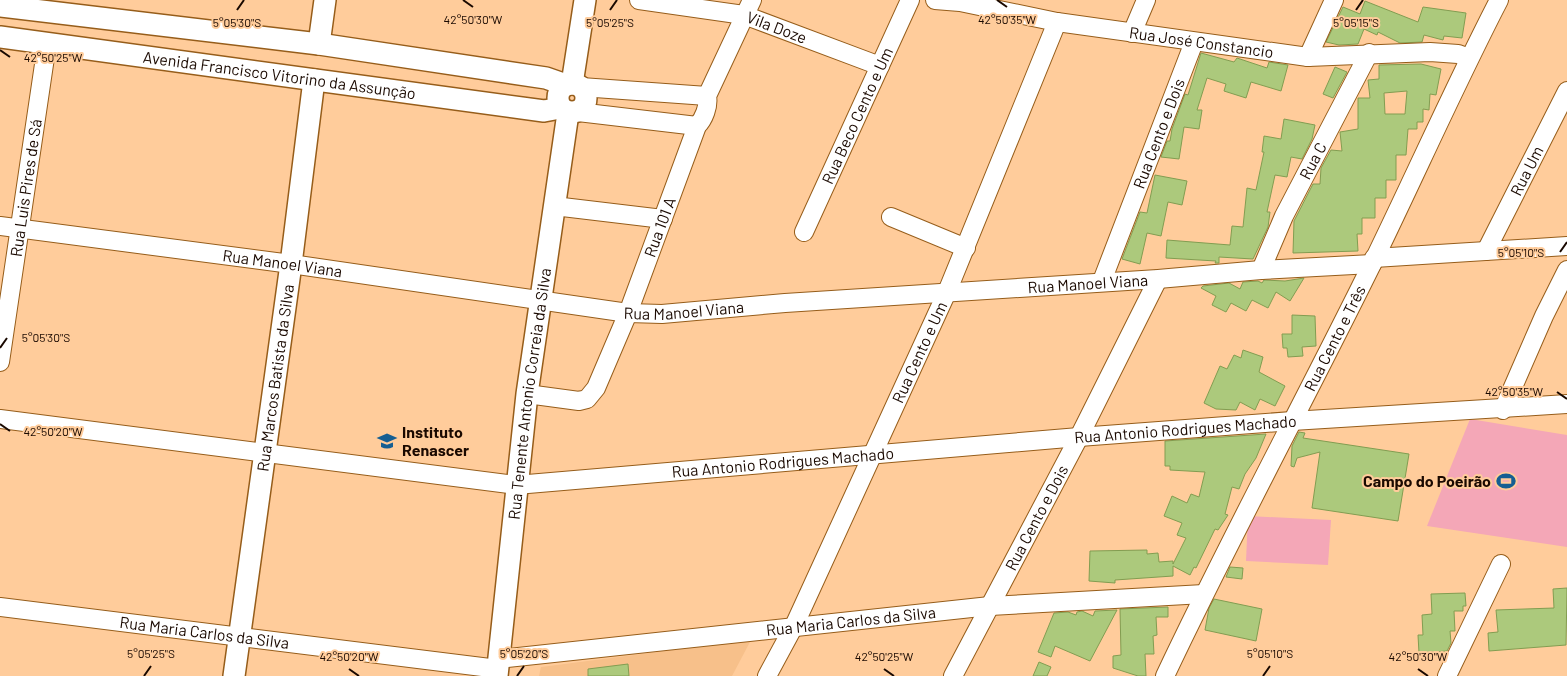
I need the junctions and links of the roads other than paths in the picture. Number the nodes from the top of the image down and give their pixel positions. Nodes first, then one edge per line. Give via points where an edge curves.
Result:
1 (326, 0) edge
2 (585, 0) edge
3 (639, 0) edge
4 (910, 0) edge
5 (935, 0) edge
6 (1146, 0) edge
7 (1334, 0) edge
8 (1499, 0) edge
9 (960, 1) edge
10 (0, 6) edge
11 (52, 6) edge
12 (748, 8) edge
13 (1058, 22) junction
14 (1132, 33) junction
15 (0, 37) edge
16 (1194, 42) junction
17 (47, 44) junction
18 (319, 44) junction
19 (1369, 53) junction
20 (1308, 57) junction
21 (1469, 58) junction
22 (880, 66) junction
23 (314, 79) junction
24 (573, 85) junction
25 (1567, 91) edge
26 (707, 96) junction
27 (569, 111) junction
28 (697, 126) junction
29 (554, 206) junction
30 (891, 217) dead end
31 (663, 219) junction
32 (0, 226) edge
33 (20, 229) junction
34 (804, 232) dead end
35 (1567, 246) edge
36 (966, 248) junction
37 (1486, 250) junction
38 (1373, 261) junction
39 (291, 264) junction
40 (1261, 270) junction
41 (1567, 270) edge
42 (1158, 279) junction
43 (1102, 282) junction
44 (947, 292) junction
45 (540, 299) junction
46 (628, 313) junction
47 (0, 362) edge
48 (527, 394) junction
49 (1567, 404) edge
50 (1503, 410) junction
51 (0, 419) edge
52 (1292, 421) junction
53 (1079, 437) junction
54 (264, 451) junction
55 (875, 453) junction
56 (516, 485) junction
57 (1501, 564) dead end
58 (1204, 594) junction
59 (990, 606) junction
60 (0, 607) edge
61 (794, 626) junction
62 (240, 638) junction
63 (498, 668) edge
64 (234, 676) edge
65 (767, 676) edge
66 (953, 676) edge
67 (1165, 676) edge
68 (1447, 676) edge

1 - 18 main road
2 - 24 main road, Rua Tenente Antonio Correia da Silva
3 - 12 street, Vila Doze
4 - 22 street, Rua Beco Cento e Um
5 - 9 street, Rua José Constancio
6 - 14 street
7 - 20 street
8 - 21 street, Rua Cento e Três
9 - 13 street, Rua José Constancio
10 - 11 main road, Avenida Francisco Vitorino da Assunção
11 - 18 main road, Avenida Francisco Vitorino da Assunção
12 - 22 street, Vila Doze
12 - 26 street, Rua 101 A
13 - 14 street, Rua José Constancio
13 - 36 street, Rua Cento e Um
14 - 16 street, Rua José Constancio
15 - 17 main road, Avenida Francisco Vitorino da Assunção
16 - 20 street, Rua José Constancio
16 - 43 street, Rua Cento e Dois
17 - 23 main road, Avenida Francisco Vitorino da Assunção
17 - 33 street, Rua Luis Pires de Sá
18 - 23 main road via 303,51 300,59 301,68
18 - 23 main road via 332,53 335,64 330,75
18 - 24 main road, Avenida Francisco Vitorino da Assunção via 546,78
19 - 20 street, Rua José Constancio
19 - 21 street, Rua José Constancio via 1430,52
19 - 40 street, Rua C via 1284,216
21 - 38 street, Rua Cento e Três
22 - 34 street, Rua Beco Cento e Um
23 - 27 main road, Avenida Francisco Vitorino da Assunção via 544,111
23 - 39 main road, Rua Marcos Batista da Silva
24 - 26 street
24 - 27 main road, Rua Tenente Antonio Correia da Silva via 558,94
25 - 37 street, Rua Um
26 - 28 street, Rua 101 A via 706,110
27 - 28 street
27 - 29 main road, Rua Tenente Antonio Correia da Silva
28 - 31 street, Rua 101 A
29 - 31 street
29 - 45 main road, Rua Tenente Antonio Correia da Silva
30 - 36 street
31 - 46 street, Rua 101 A
32 - 33 street, Rua Manoel Viana
33 - 39 street, Rua Manoel Viana
33 - 47 street, Rua Luis Pires de Sá
35 - 37 street, Rua Manoel Viana
36 - 44 street, Rua Cento e Um
37 - 38 street, Rua Manoel Viana
38 - 40 street, Rua Manoel Viana
38 - 52 street, Rua Cento e Três
39 - 45 street, Rua Manoel Viana
39 - 54 main road, Rua Marcos Batista da Silva
40 - 42 street, Rua Manoel Viana
41 - 50 street
42 - 43 street, Rua Manoel Viana
42 - 53 street, Rua Cento e Dois
43 - 44 street, Rua Manoel Viana
44 - 46 street, Rua Manoel Viana via 662,314
44 - 55 street, Rua Cento e Um
45 - 46 street, Rua Manoel Viana
45 - 48 main road, Rua Tenente Antonio Correia da Silva
46 - 48 street, Rua 101 A via 592,396 579,400
48 - 56 main road, Rua Tenente Antonio Correia da Silva
49 - 50 street, Rua Antonio Rodrigues Machado
50 - 52 street, Rua Antonio Rodrigues Machado
51 - 54 street, Rua Antonio Rodrigues Machado
52 - 53 street, Rua Antonio Rodrigues Machado
52 - 58 street, Rua Cento e Três
53 - 55 street, Rua Antonio Rodrigues Machado
53 - 59 street, Rua Cento e Dois
54 - 56 street, Rua Antonio Rodrigues Machado
54 - 62 main road, Rua Marcos Batista da Silva
55 - 56 street, Rua Antonio Rodrigues Machado
55 - 61 street, Rua Cento e Um
56 - 63 main road, Rua Tenente Antonio Correia da Silva
57 - 68 street
58 - 59 street, Rua Maria Carlos da Silva
58 - 67 street, Rua Cento e Três
59 - 61 street, Rua Maria Carlos da Silva
59 - 66 street, Rua Cento e Dois
60 - 62 street, Rua Maria Carlos da Silva
61 - 63 street, Rua Maria Carlos da Silva
61 - 65 street, Rua Cento e Um
62 - 63 street, Rua Maria Carlos da Silva
62 - 64 main road, Rua Marcos Batista da Silva

